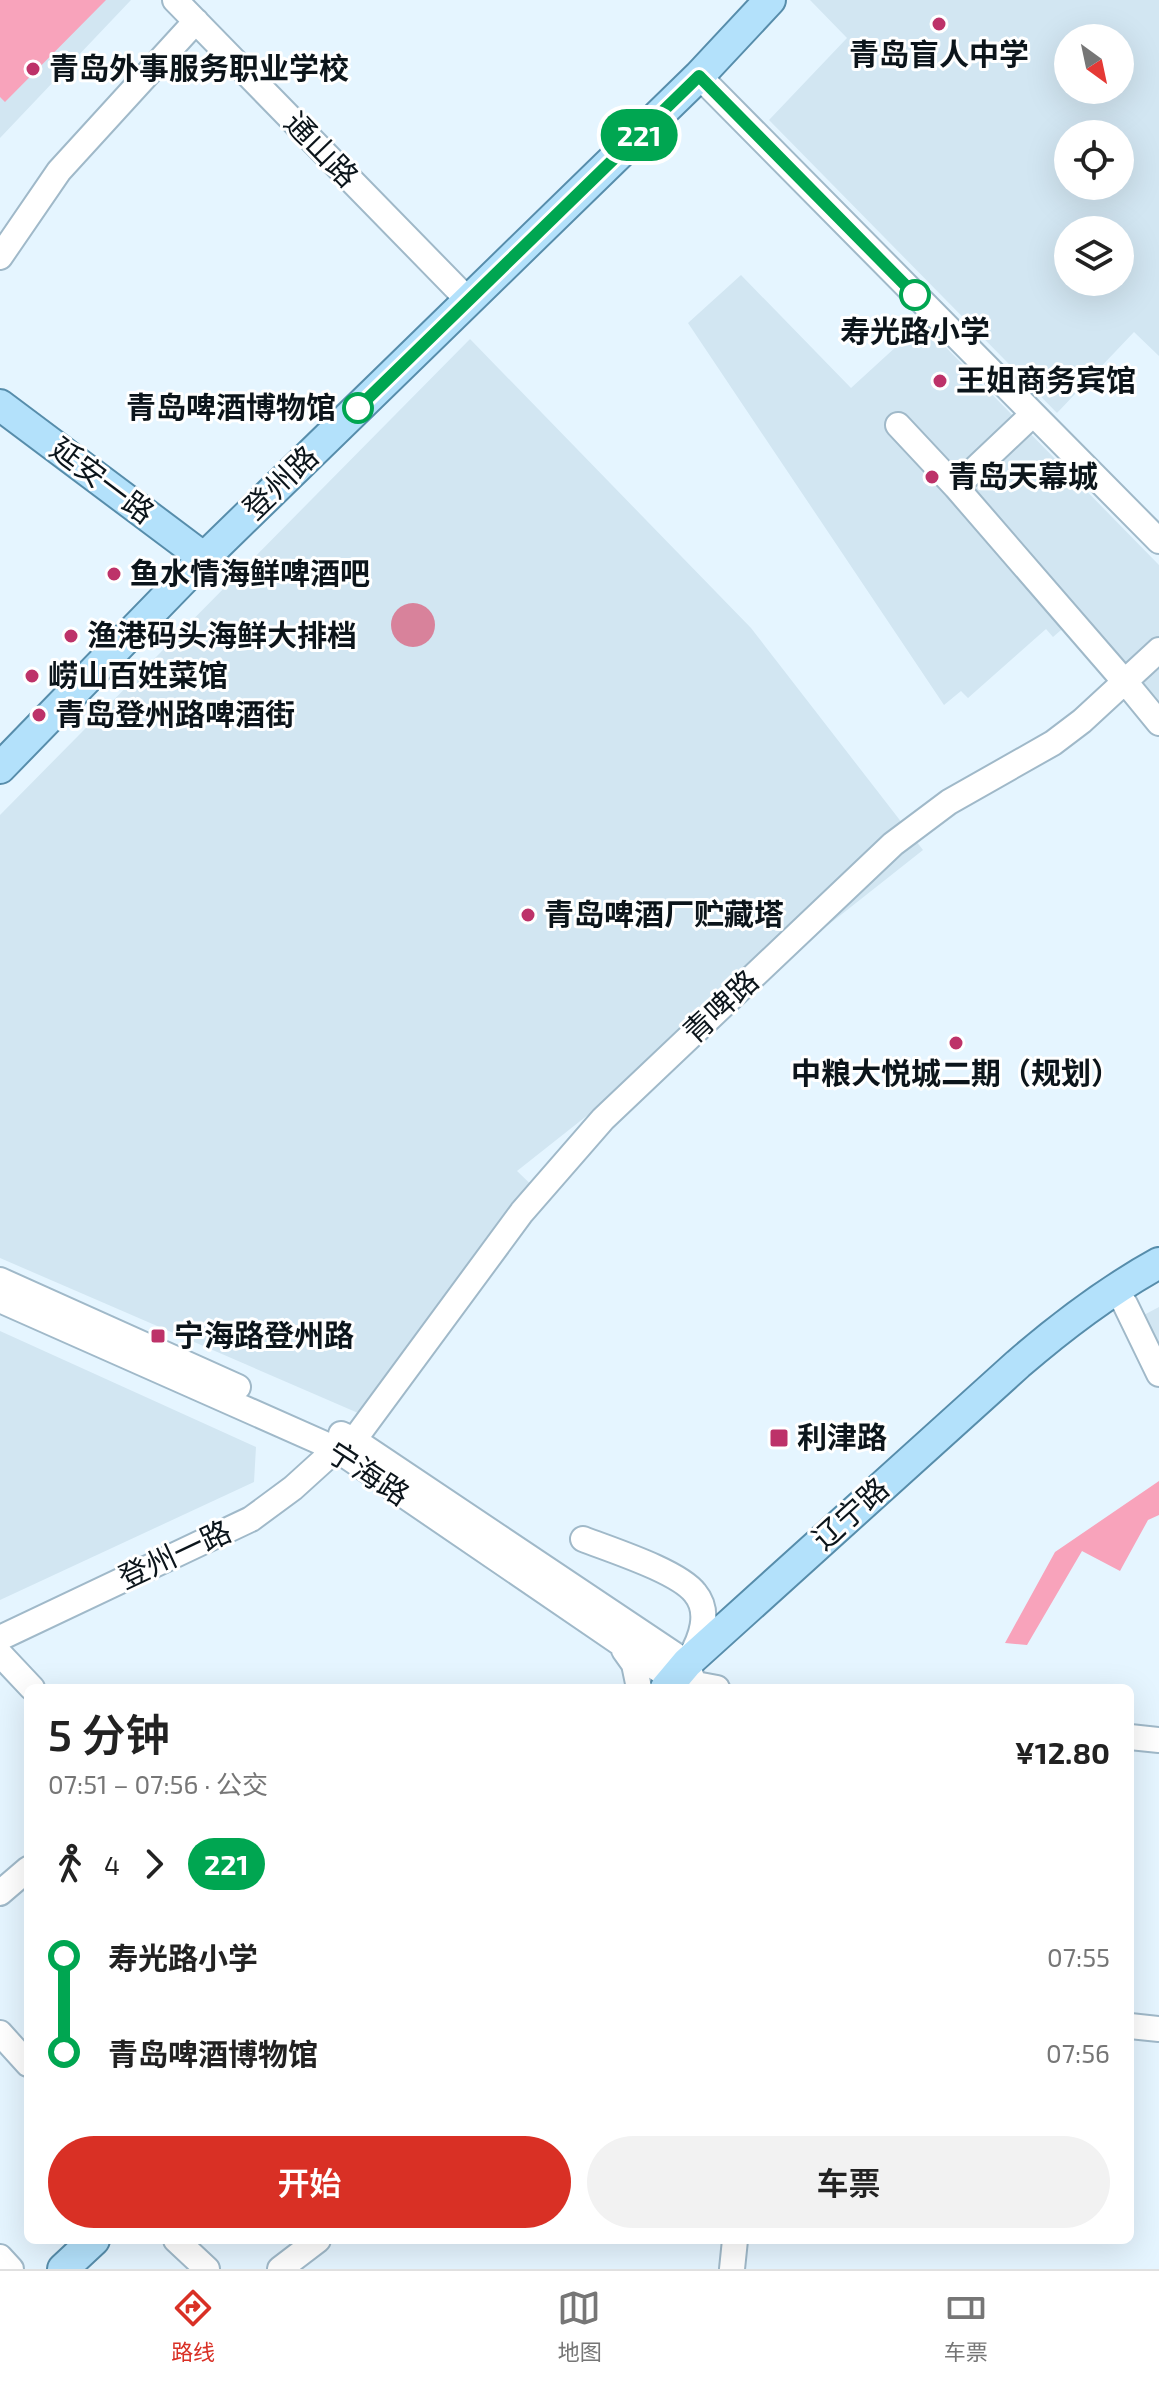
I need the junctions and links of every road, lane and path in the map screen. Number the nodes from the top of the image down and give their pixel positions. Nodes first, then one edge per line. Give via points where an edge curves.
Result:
1 (175, 0) edge
2 (770, 0) edge
3 (196, 21) junction
4 (699, 76) junction
5 (0, 257) edge
6 (468, 300) junction
7 (0, 405) edge
8 (1033, 414) junction
9 (898, 425) dead end
10 (956, 487) junction
11 (1159, 541) edge
12 (204, 558) junction
13 (1159, 650) edge
14 (1159, 723) edge
15 (0, 768) edge
16 (1159, 1263) edge
17 (0, 1280) edge
18 (1159, 1284) edge
19 (0, 1300) edge
20 (1125, 1304) junction
21 (1159, 1374) edge
22 (345, 1444) junction
23 (583, 1539) dead end
24 (0, 1638) edge
25 (620, 1645) junction
26 (0, 1654) edge
27 (688, 1682) edge
28 (28, 1684) edge
29 (638, 1684) edge
30 (1134, 1737) edge
31 (1159, 1740) edge
32 (24, 1872) edge
33 (0, 1893) edge
34 (1134, 2026) edge
35 (1159, 2029) edge
36 (0, 2033) edge
37 (24, 2060) edge
38 (66, 2244) edge
39 (90, 2244) edge
40 (180, 2244) edge
41 (309, 2244) edge
42 (735, 2244) edge
43 (0, 2257) edge
44 (11, 2269) edge
45 (39, 2269) edge
46 (63, 2269) edge
47 (207, 2269) edge
48 (280, 2269) edge
49 (732, 2269) edge

1 - 3 street, 通山路
2 - 4 main road, 登州路
3 - 5 street via 59,171
3 - 6 street, 通山路
4 - 6 main road, 登州路
4 - 8 street
6 - 12 main road, 登州路
7 - 12 main road, 延安一路
8 - 10 street
8 - 11 street
9 - 10 street
10 - 14 street
12 - 15 main road, 登州路
13 - 22 street, 青啤路 via 1053,743 949,802 893,844 603,1119 522,1212
16 - 27 main road, 辽宁路 via 1114,1289 1028,1355
17 - 22 street, 宁海路
18 - 20 main road, 辽宁路
19 - 22 street, 宁海路
20 - 21 street
20 - 27 main road, 辽宁路 via 1030,1378
22 - 24 street, 登州一路 via 251,1519
22 - 25 street, 宁海路
22 - 27 street, 宁海路
23 - 27 street via 661,1569 695,1592 704,1612
25 - 27 street, 宁海路
25 - 29 street via 634,1664
26 - 28 street
30 - 31 street
32 - 33 street
34 - 35 street
36 - 37 street
38 - 45 main road
39 - 46 main road
40 - 47 street
41 - 48 street
42 - 49 street
43 - 44 street

